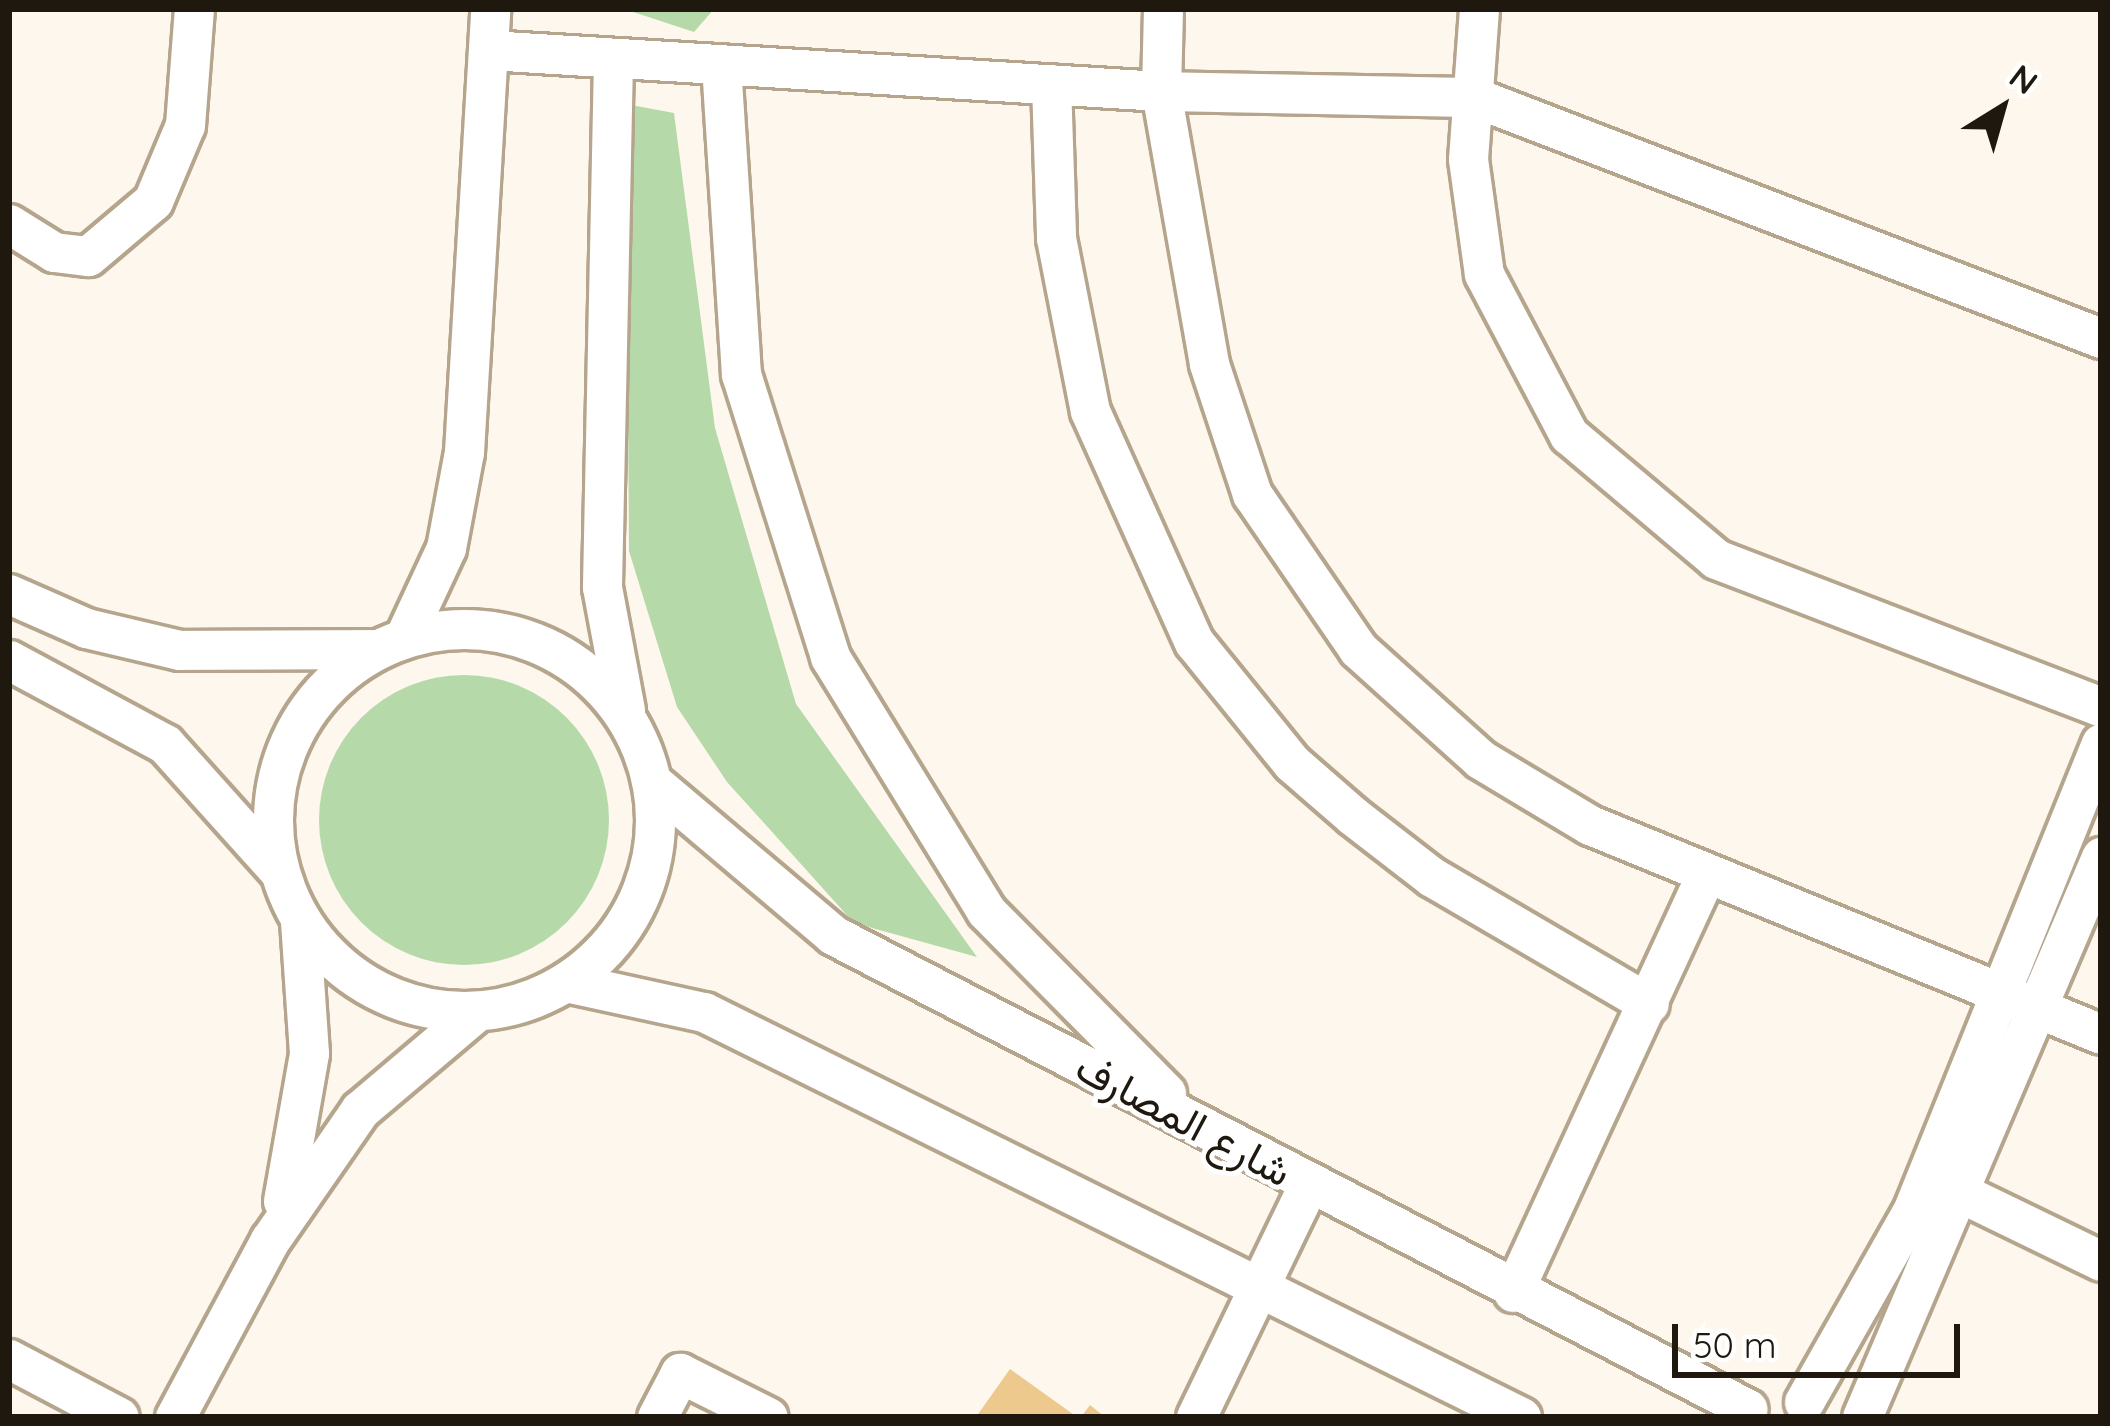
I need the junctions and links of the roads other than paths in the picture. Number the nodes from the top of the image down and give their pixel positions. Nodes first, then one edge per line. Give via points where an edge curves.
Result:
1 (194, 9) edge
2 (490, 9) edge
3 (1163, 9) edge
4 (1479, 9) edge
5 (488, 50) junction
6 (613, 60) junction
7 (721, 64) junction
8 (1051, 84) junction
9 (1161, 91) junction
10 (1474, 97) junction
11 (9, 224) edge
12 (2101, 338) edge
13 (9, 594) edge
14 (390, 643) junction
15 (9, 660) edge
16 (2101, 707) edge
17 (631, 726) junction
18 (2101, 742) edge
19 (651, 781) junction
20 (2101, 857) edge
21 (279, 872) junction
22 (1705, 877) junction
23 (300, 919) junction
24 (566, 982) junction
25 (2006, 996) junction
26 (1648, 1004) junction
27 (477, 1011) junction
28 (2043, 1011) junction
29 (2101, 1034) edge
30 (1196, 1122) junction
31 (1308, 1185) junction
32 (1958, 1191) junction
33 (270, 1240) junction
34 (2101, 1261) edge
35 (1260, 1288) junction
36 (1513, 1292) junction
37 (9, 1359) edge
38 (1821, 1410) edge
39 (1744, 1413) edge
40 (119, 1417) edge
41 (175, 1417) edge
42 (657, 1417) edge
43 (768, 1417) edge
44 (1196, 1417) edge
45 (1521, 1417) edge
46 (1862, 1417) edge

1 - 11 street via 185,125 153,201 88,256 54,252
2 - 5 street
3 - 9 street
4 - 10 street
5 - 6 street
5 - 14 street via 464,452 446,548
6 - 7 street
6 - 17 street via 602,587
7 - 8 street
7 - 30 street via 741,374 830,657 986,911
8 - 9 street
8 - 26 street via 1056,238 1090,411 1195,642 1292,763 1354,816 1432,878
9 - 10 street
9 - 22 street via 1208,364 1252,494 1358,649 1480,759
10 - 12 street
10 - 16 street via 1468,159 1484,274 1569,435 1716,559
13 - 14 street via 86,628 179,650
14 - 17 street via 461,628 519,637 572,662
14 - 21 street via 320,694 282,756 272,813
15 - 21 street via 165,744
17 - 19 street
18 - 25 street
19 - 24 street via 654,838 640,895 610,944
19 - 30 street, شارع المصارف via 833,935
20 - 28 street
21 - 23 street
22 - 25 street
22 - 26 street
23 - 27 street via 346,971 386,994
23 - 33 street via 309,1053
24 - 27 street
24 - 35 street via 704,1012
25 - 28 street
25 - 38 street
26 - 36 street
27 - 33 street via 382,1085
28 - 29 street
28 - 32 street
30 - 31 street, شارع المصارف
31 - 35 street
31 - 36 street, شارع المصارف
32 - 34 street
32 - 46 street
33 - 41 street
35 - 44 street
35 - 45 street
36 - 39 street, شارع المصارف
37 - 40 street
38 - 39 street
42 - 43 street via 680,1373

